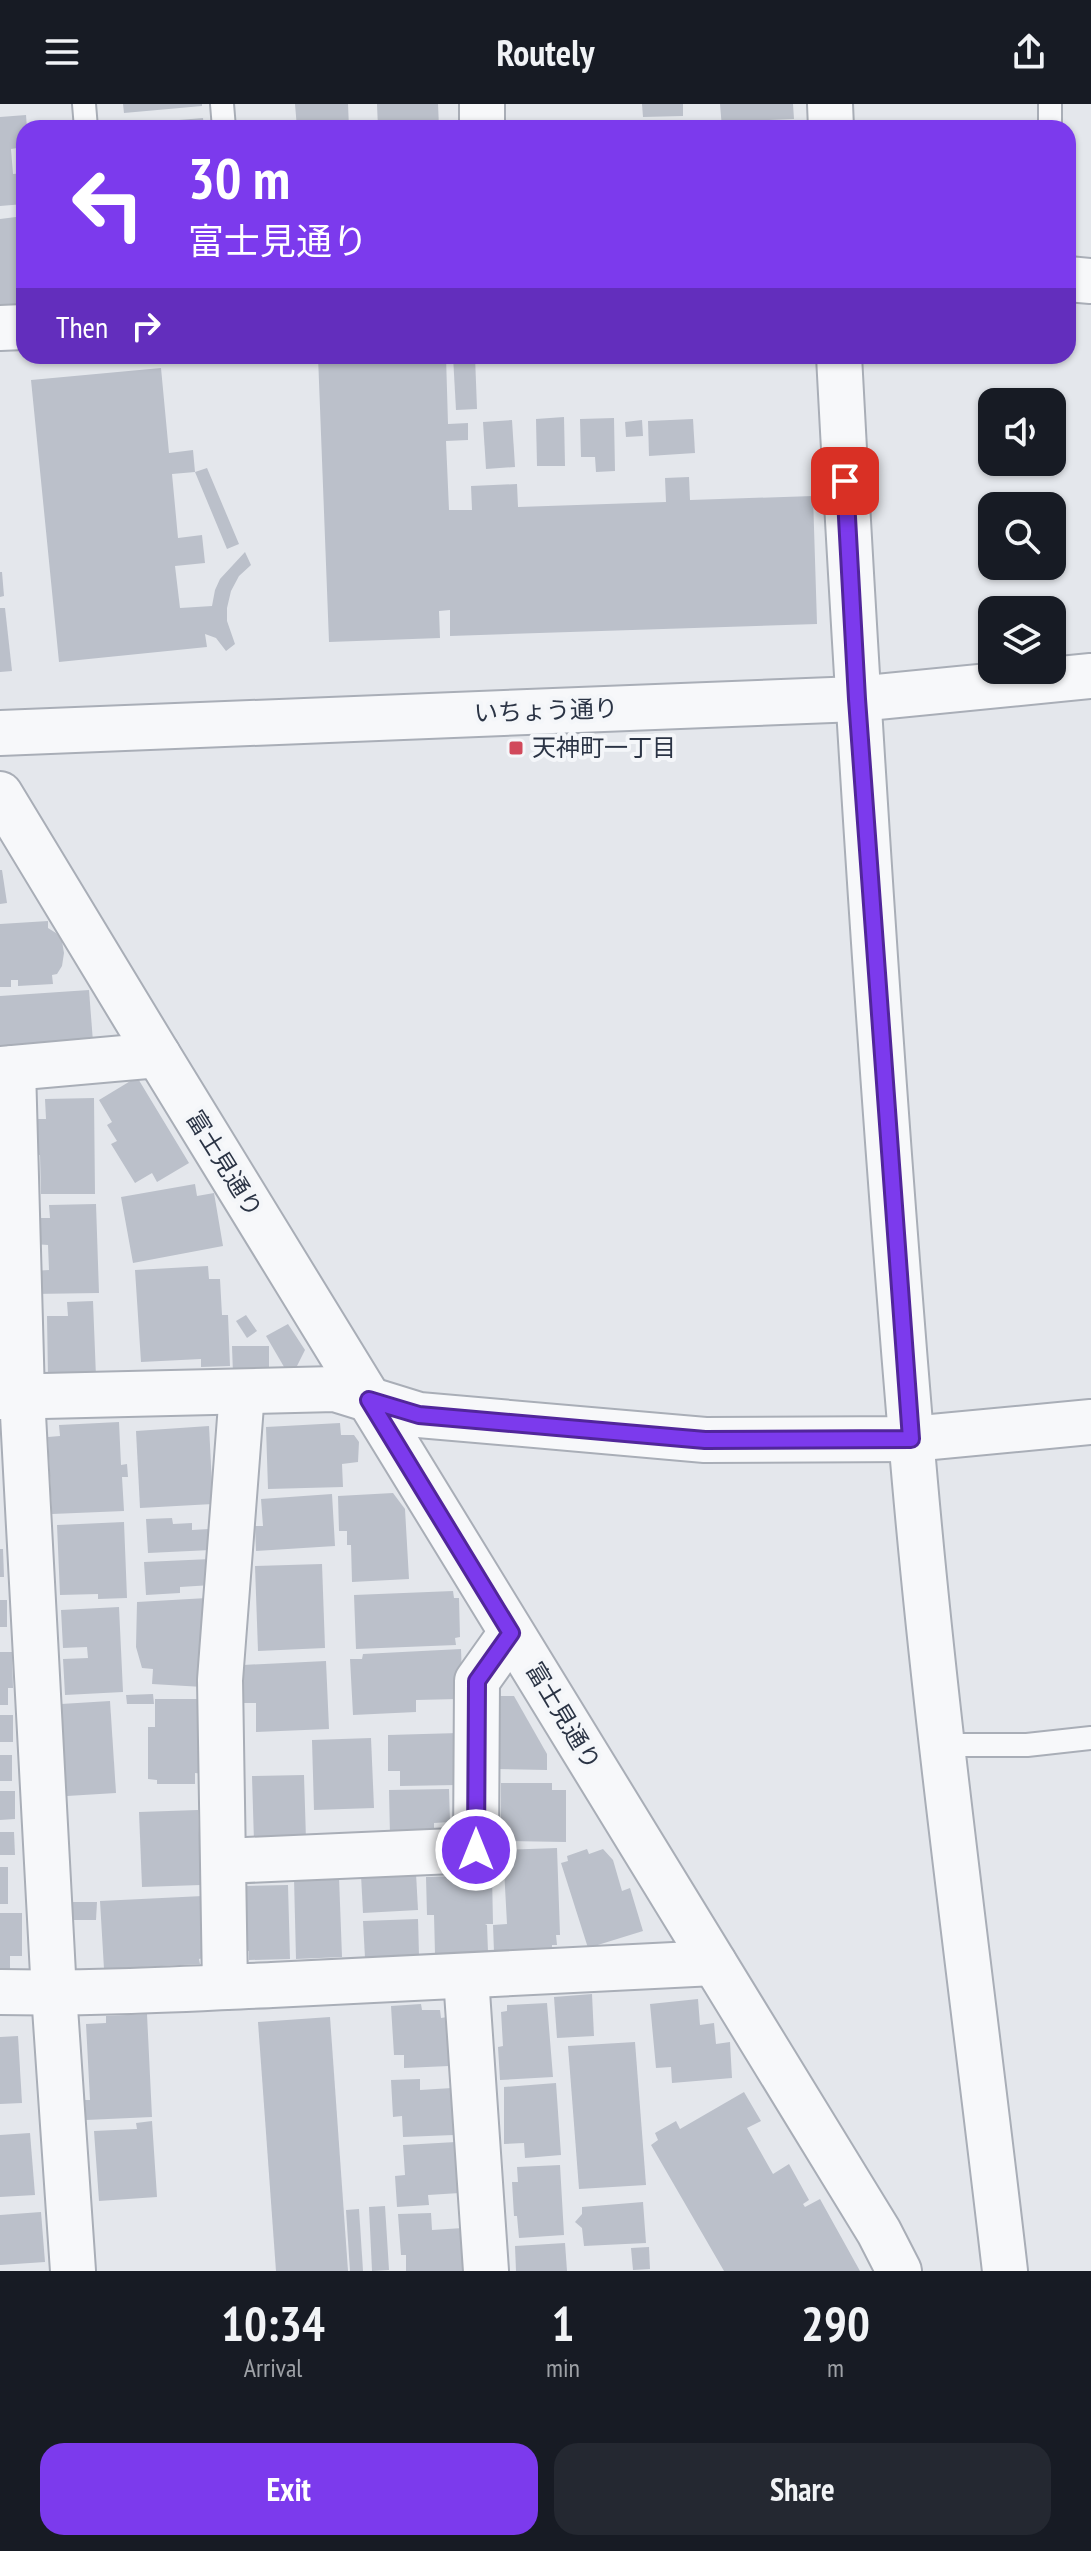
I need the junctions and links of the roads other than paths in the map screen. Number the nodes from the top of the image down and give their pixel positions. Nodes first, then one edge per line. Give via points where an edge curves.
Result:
1 (839, 364) edge
2 (1091, 676) edge
3 (857, 699) junction
4 (0, 733) edge
5 (0, 794) edge
6 (158, 1055) junction
7 (6, 1069) edge
8 (242, 1392) junction
9 (11, 1396) edge
10 (369, 1400) junction
11 (1091, 1422) edge
12 (911, 1439) junction
13 (511, 1633) junction
14 (1091, 1738) edge
15 (943, 1745) junction
16 (224, 1861) junction
17 (714, 1963) junction
18 (466, 1977) junction
19 (225, 1987) junction
20 (0, 1992) edge
21 (54, 1993) junction
22 (73, 2271) edge
23 (486, 2271) edge
24 (899, 2271) edge
25 (1005, 2271) edge

1 - 3 street
2 - 3 street, いちょう通り
3 - 4 street, いちょう通り
3 - 12 street
5 - 6 street, 富士見通り
6 - 7 street
6 - 10 street, 富士見通り
7 - 9 street
8 - 9 street
8 - 10 street via 335,1389
8 - 16 street via 220,1680
9 - 21 street
10 - 12 street via 419,1415 705,1440
10 - 13 street, 富士見通り
11 - 12 street
12 - 15 street
13 - 16 street via 477,1681 476,1850
13 - 17 street, 富士見通り
14 - 15 lane
15 - 25 street
16 - 19 street
17 - 18 street
17 - 24 street, 富士見通り
18 - 19 street
18 - 23 street
19 - 21 street
20 - 21 street
21 - 22 street

